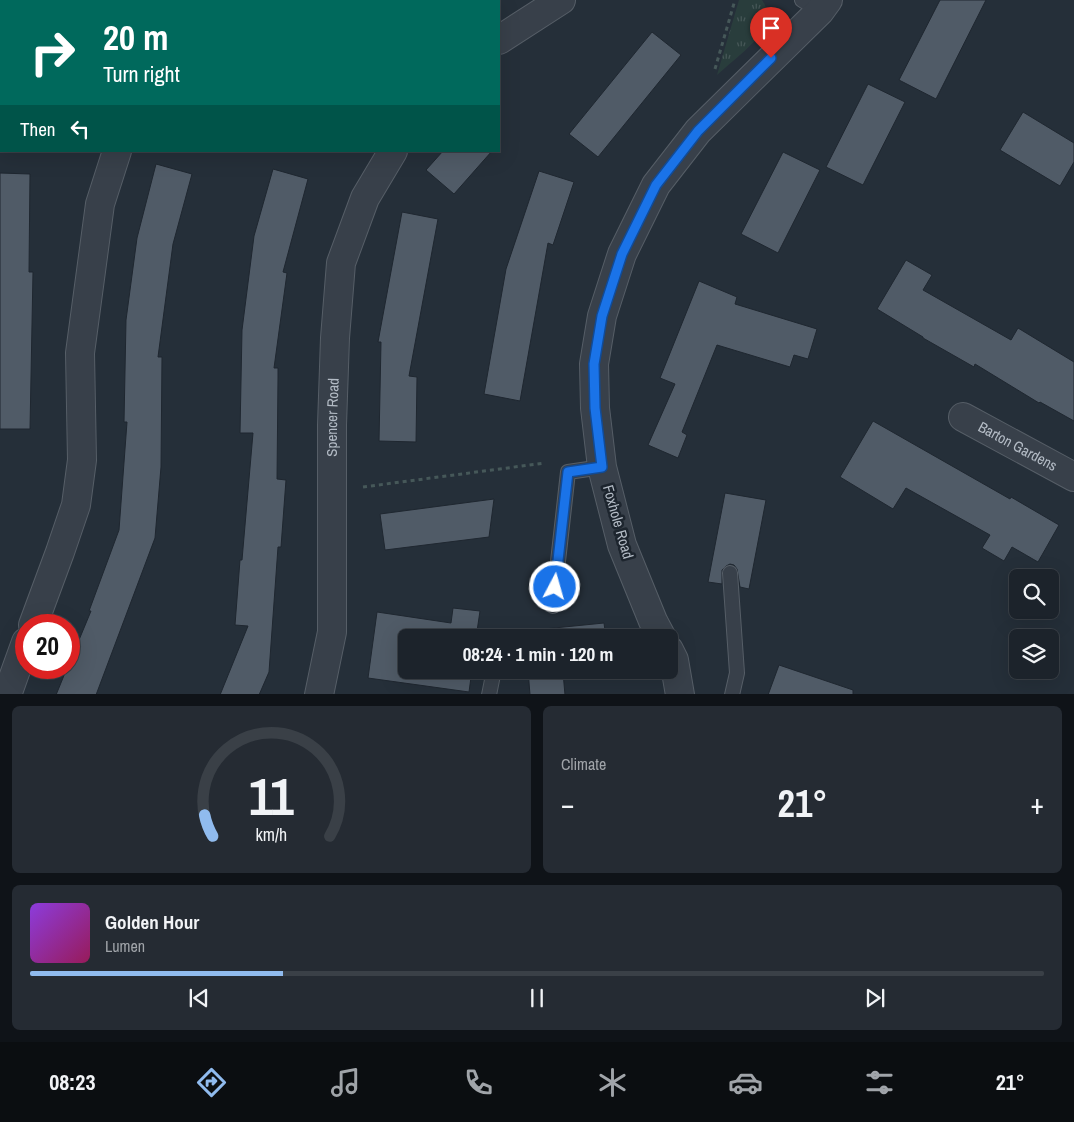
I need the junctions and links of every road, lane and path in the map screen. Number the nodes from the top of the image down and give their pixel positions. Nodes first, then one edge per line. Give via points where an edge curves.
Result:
1 (561, 0) edge
2 (735, 0) edge
3 (816, 4) edge
4 (500, 39) edge
5 (714, 75) dead end
6 (118, 152) edge
7 (392, 152) edge
8 (963, 417) dead end
9 (551, 462) dead end
10 (602, 467) junction
11 (1074, 477) edge
12 (374, 486) dead end
13 (730, 573) dead end
14 (553, 606) dead end
15 (37, 614) edge
16 (657, 629) edge
17 (15, 672) edge
18 (492, 679) edge
19 (677, 679) edge
20 (7, 694) edge
21 (319, 694) edge
22 (489, 694) edge
23 (680, 694) edge
24 (732, 694) edge

1 - 4 street
2 - 5 path
3 - 10 street, Foxhole Road via 698,131 656,185 622,254 602,316 594,364
6 - 15 street via 100,204 80,353 82,460 76,506
7 - 21 street, Spencer Road via 364,198 341,263 332,425 332,632
8 - 11 street, Barton Gardens
9 - 12 path
10 - 14 lane via 568,472
10 - 16 street, Foxhole Road via 622,545
13 - 24 lane via 737,673
17 - 20 street
18 - 22 lane
19 - 23 street

